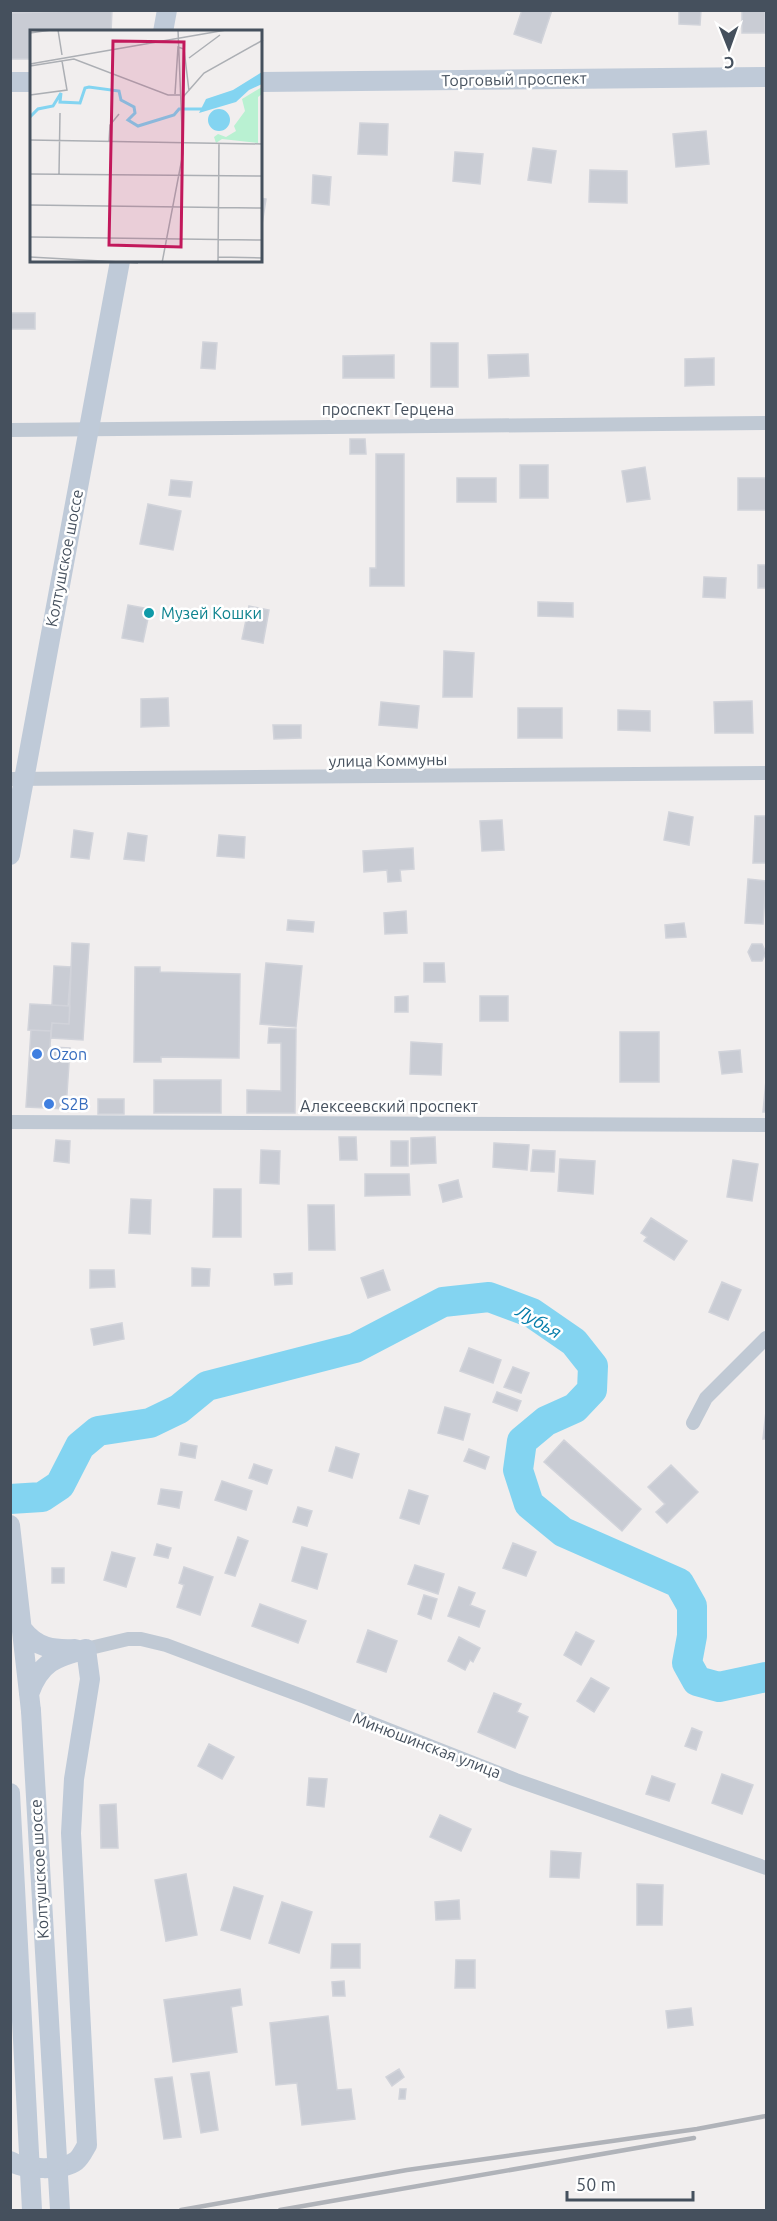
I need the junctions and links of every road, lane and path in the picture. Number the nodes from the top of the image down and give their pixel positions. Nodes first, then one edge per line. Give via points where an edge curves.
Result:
1 (167, 10) edge
2 (163, 30) edge
3 (766, 77) edge
4 (10, 82) edge
5 (30, 82) edge
6 (262, 82) edge
7 (120, 262) edge
8 (766, 423) edge
9 (88, 429) junction
10 (10, 430) edge
11 (766, 773) edge
12 (17, 779) edge
13 (10, 855) edge
14 (10, 1122) edge
15 (766, 1125) edge
16 (766, 1338) edge
17 (693, 1424) dead end
18 (10, 1525) edge
19 (11, 1536) edge
20 (10, 1544) edge
21 (23, 1630) junction
22 (87, 1649) junction
23 (30, 1702) junction
24 (10, 1793) edge
25 (766, 1868) edge
26 (10, 2162) edge
27 (32, 2211) edge
28 (60, 2211) edge

1 - 2 main road
3 - 6 main road, Торговый проспект
4 - 5 main road
7 - 9 main road, Колтушское шоссе
8 - 9 street, проспект Герцена
9 - 10 street, проспект Герцена
9 - 12 main road, Колтушское шоссе
11 - 12 street, улица Коммуны
12 - 13 main road, Колтушское шоссе
14 - 15 street, Алексеевский проспект
16 - 17 street via 706,1398
18 - 19 main road
19 - 20 main road
19 - 21 main road, Колтушское шоссе
21 - 22 main road, Минюшинская улица via 44,1648
21 - 23 main road, Колтушское шоссе
22 - 23 main road, Минюшинская улица via 45,1665 34,1679
22 - 25 street, Минюшинская улица via 128,1639 166,1645 516,1780
22 - 26 main road via 90,1679 74,1779 71,1833 87,2145 77,2160 67,2165 28,2168
23 - 28 main road, Колтушское шоссе, bridge
24 - 27 main road, Колтушское шоссе, bridge

